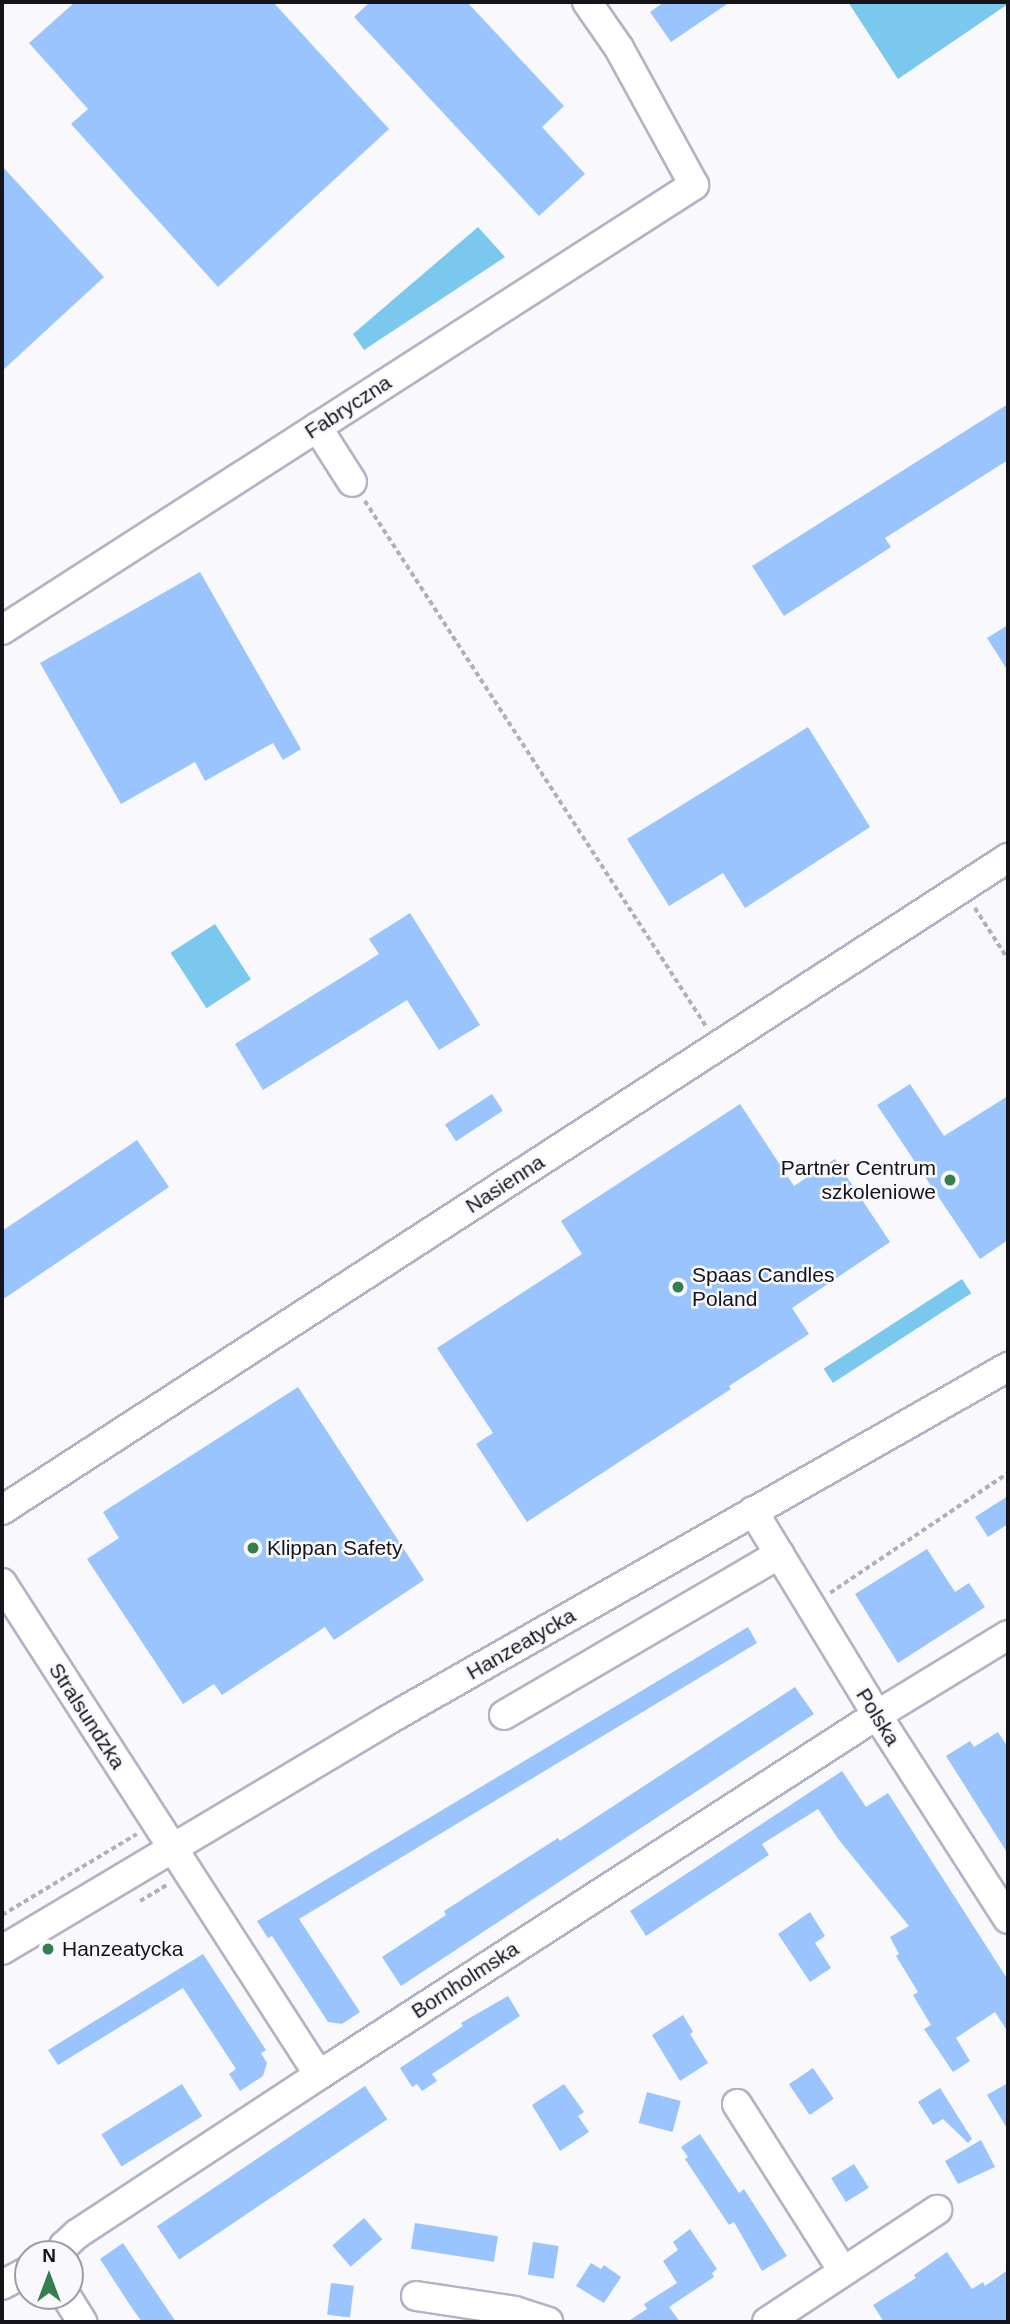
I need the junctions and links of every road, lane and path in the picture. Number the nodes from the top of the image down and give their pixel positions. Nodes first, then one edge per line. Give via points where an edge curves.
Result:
1 (587, 2) edge
2 (317, 427) junction
3 (352, 482) joint
4 (2, 630) edge
5 (1008, 858) edge
6 (963, 888) junction
7 (1008, 959) edge
8 (718, 1045) junction
9 (1008, 1367) edge
10 (1008, 1473) edge
11 (2, 1510) edge
12 (754, 1511) junction
13 (779, 1554) junction
14 (2, 1583) edge
15 (810, 1606) junction
16 (1008, 1635) edge
17 (504, 1715) dead end
18 (877, 1715) junction
19 (139, 1833) dead end
20 (175, 1848) junction
21 (2, 1915) edge
22 (1008, 1919) edge
23 (2, 1950) edge
24 (319, 2075) junction
25 (737, 2104) dead end
26 (937, 2210) dead end
27 (70, 2240) edge
28 (843, 2271) junction
29 (415, 2296) dead end
30 (548, 2322) edge
31 (767, 2322) edge

1 - 2 street, Fabryczna via 620,48 694,185
2 - 3 street
2 - 4 street, Fabryczna
3 - 8 path
5 - 6 street, Nasienna
6 - 7 path
6 - 8 street, Nasienna
8 - 11 street, Nasienna
9 - 12 street, Hanzeatycka
10 - 15 path
12 - 13 street, Polska
12 - 20 street, Hanzeatycka via 386,1721
13 - 15 street, Polska
13 - 17 street
14 - 20 street, Stralsundzka
15 - 18 street, Polska
16 - 18 street, Bornholmska
18 - 22 street, Polska
18 - 24 street, Bornholmska
19 - 21 path
20 - 23 street, Hanzeatycka
20 - 24 street, Stralsundzka
24 - 27 street, Bornholmska
25 - 28 street
26 - 28 street
28 - 31 street
29 - 30 street via 515,2311

